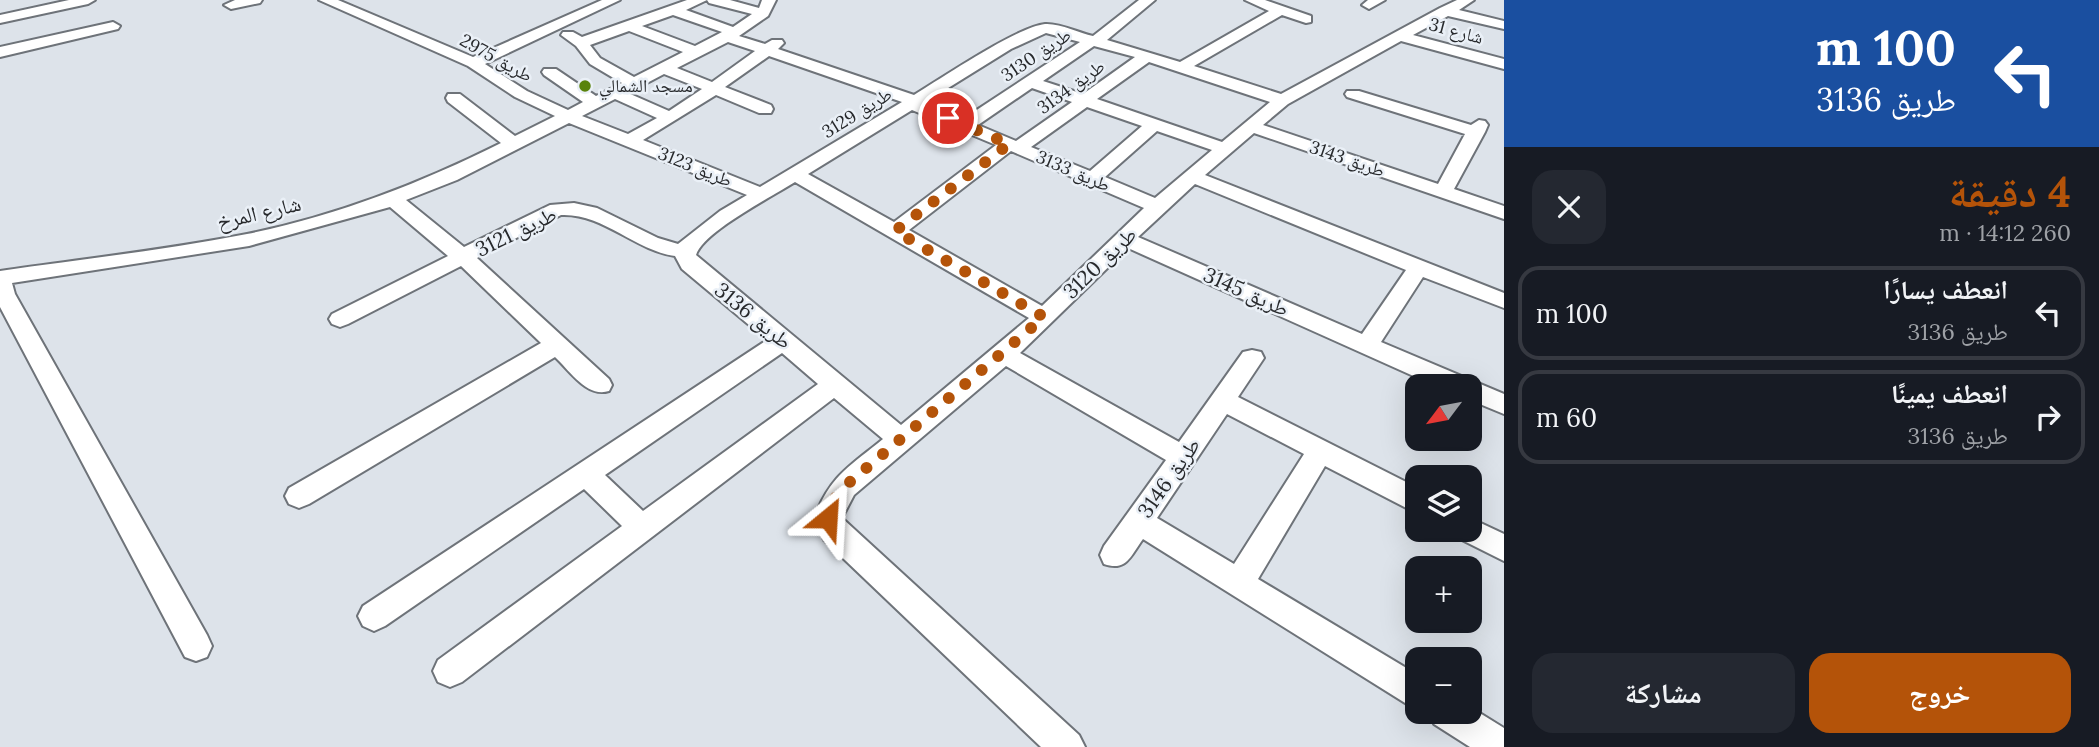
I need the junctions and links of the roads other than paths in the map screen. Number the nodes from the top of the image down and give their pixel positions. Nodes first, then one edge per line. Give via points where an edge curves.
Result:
1 (88, 0) edge
2 (255, 0) edge
3 (326, 0) edge
4 (614, 0) edge
5 (700, 0) edge
6 (714, 0) edge
7 (1148, 0) edge
8 (1252, 0) edge
9 (1467, 0) edge
10 (630, 4) edge
11 (770, 4) edge
12 (231, 5) dead end
13 (1281, 10) junction
14 (1445, 11) junction
15 (666, 12) junction
16 (0, 19) edge
17 (1306, 19) dead end
18 (1504, 25) edge
19 (113, 26) dead end
20 (630, 26) junction
21 (555, 28) junction
22 (730, 34) junction
23 (1398, 36) junction
24 (783, 40) dead end
25 (1094, 41) junction
26 (581, 43) junction
27 (767, 51) junction
28 (0, 52) edge
29 (695, 52) junction
30 (1147, 56) junction
31 (473, 63) junction
32 (1504, 64) edge
33 (1182, 67) junction
34 (664, 68) junction
35 (550, 72) dead end
36 (1031, 82) junction
37 (634, 83) junction
38 (713, 88) junction
39 (615, 93) junction
40 (1353, 94) dead end
41 (454, 98) dead end
42 (1282, 100) junction
43 (1085, 101) junction
44 (914, 102) junction
45 (595, 103) junction
46 (765, 109) dead end
47 (568, 116) junction
48 (669, 117) junction
49 (1154, 125) junction
50 (965, 126) junction
51 (1250, 126) junction
52 (629, 141) junction
53 (514, 144) junction
54 (1014, 146) junction
55 (1223, 148) junction
56 (797, 175) junction
57 (1192, 176) junction
58 (1092, 179) junction
59 (1443, 192) junction
60 (762, 194) junction
61 (393, 199) junction
62 (1157, 206) junction
63 (1504, 213) edge
64 (895, 231) junction
65 (1125, 239) junction
66 (684, 251) junction
67 (463, 257) junction
68 (1419, 267) junction
69 (0, 278) edge
70 (1504, 301) edge
71 (1044, 317) junction
72 (340, 319) dead end
73 (784, 340) junction
74 (557, 345) junction
75 (1367, 345) junction
76 (1004, 354) junction
77 (1252, 358) dead end
78 (1433, 374) edge
79 (835, 384) junction
80 (600, 385) dead end
81 (1482, 395) edge
82 (1223, 400) junction
83 (1504, 405) edge
84 (902, 440) junction
85 (1320, 451) junction
86 (1184, 457) junction
87 (586, 473) junction
88 (1405, 495) edge
89 (299, 496) dead end
90 (1138, 521) junction
91 (643, 529) junction
92 (1482, 536) edge
93 (1504, 548) edge
94 (1115, 555) dead end
95 (1239, 583) junction
96 (374, 615) dead end
97 (196, 646) dead end
98 (450, 671) dead end
99 (1405, 687) edge
100 (1465, 724) edge
101 (1068, 747) edge
102 (1502, 747) edge

1 - 16 street
2 - 12 street
3 - 31 street, طريق 2975
4 - 21 street
5 - 15 street
6 - 11 street
7 - 25 street, طريق 3130
8 - 13 street
9 - 14 street, طريق 3120
10 - 15 street, طريق 3133
11 - 22 street, شارع المرخ
13 - 17 street
13 - 33 street
14 - 18 street
14 - 23 street, طريق 3120
15 - 20 street
15 - 22 street, طريق 3133
19 - 28 street
20 - 26 street
20 - 29 street
21 - 26 street
21 - 31 street
22 - 27 street, طريق 3133
22 - 29 street, شارع المرخ
23 - 32 street, شارع 31
23 - 42 street, طريق 3120
24 - 27 street, طريق 3123
25 - 30 street
25 - 36 street, طريق 3130
25 - 44 street, طريق 3129 via 1048,28 1034,32
26 - 37 street via 595,61
27 - 38 street, طريق 3123
27 - 44 street, طريق 3133
29 - 34 street, شارع المرخ
30 - 33 street
30 - 43 street, طريق 3134
31 - 47 street, طريق 2975 via 521,94
33 - 42 street
34 - 37 street, شارع المرخ
34 - 38 street
35 - 45 street
36 - 43 street
36 - 50 street, طريق 3130
37 - 39 street, شارع المرخ
38 - 46 street
38 - 48 street, طريق 3123
39 - 45 street, شارع المرخ
39 - 48 street, طريق 3123
40 - 59 street via 1478,129
41 - 53 street
42 - 51 street, طريق 3120
43 - 49 street
43 - 54 street, طريق 3134
44 - 50 street, طريق 3133
44 - 56 street, طريق 3129
45 - 47 street, شارع المرخ
47 - 52 street, طريق 3123
47 - 53 street, شارع المرخ
48 - 52 street, طريق 3123
49 - 55 street
49 - 58 street
50 - 54 street, طريق 3133
51 - 55 street, طريق 3120
51 - 59 street, طريق 3143
52 - 60 street, طريق 3123
53 - 61 street, شارع المرخ
54 - 58 street, طريق 3133
54 - 64 street
55 - 57 street, طريق 3120
56 - 60 street, طريق 3129
56 - 64 street
57 - 62 street, طريق 3120
57 - 68 street
58 - 62 street, طريق 3133
59 - 63 street, طريق 3143
60 - 66 street via 709,227
61 - 67 street, طريق 3121
61 - 69 street, شارع المرخ via 249,240
62 - 65 street, طريق 3120
64 - 71 street
65 - 71 street, طريق 3120
65 - 75 street, طريق 3145
66 - 67 street, طريق 3121 via 663,249 594,212 567,208 540,216
66 - 73 street, طريق 3136 via 690,264
67 - 72 street, طريق 3121
67 - 74 street, طريق 3121
68 - 70 street
68 - 75 street
69 - 97 street via 6,297
71 - 76 street, طريق 3120
73 - 79 street, طريق 3136
73 - 87 street
74 - 80 street, طريق 3121
74 - 89 street
75 - 78 street, طريق 3145
76 - 84 street, طريق 3120
76 - 86 street
77 - 82 street, طريق 3146
79 - 84 street, طريق 3136
79 - 91 street
81 - 83 street
82 - 85 street
82 - 86 street, طريق 3146
84 - 101 street, طريق 3120 via 836,497 828,518 834,531
85 - 88 street
85 - 95 street
86 - 90 street, طريق 3146
87 - 91 street
87 - 96 street
90 - 94 street, طريق 3146
90 - 95 street
91 - 98 street
92 - 93 street
95 - 99 street
100 - 102 street

